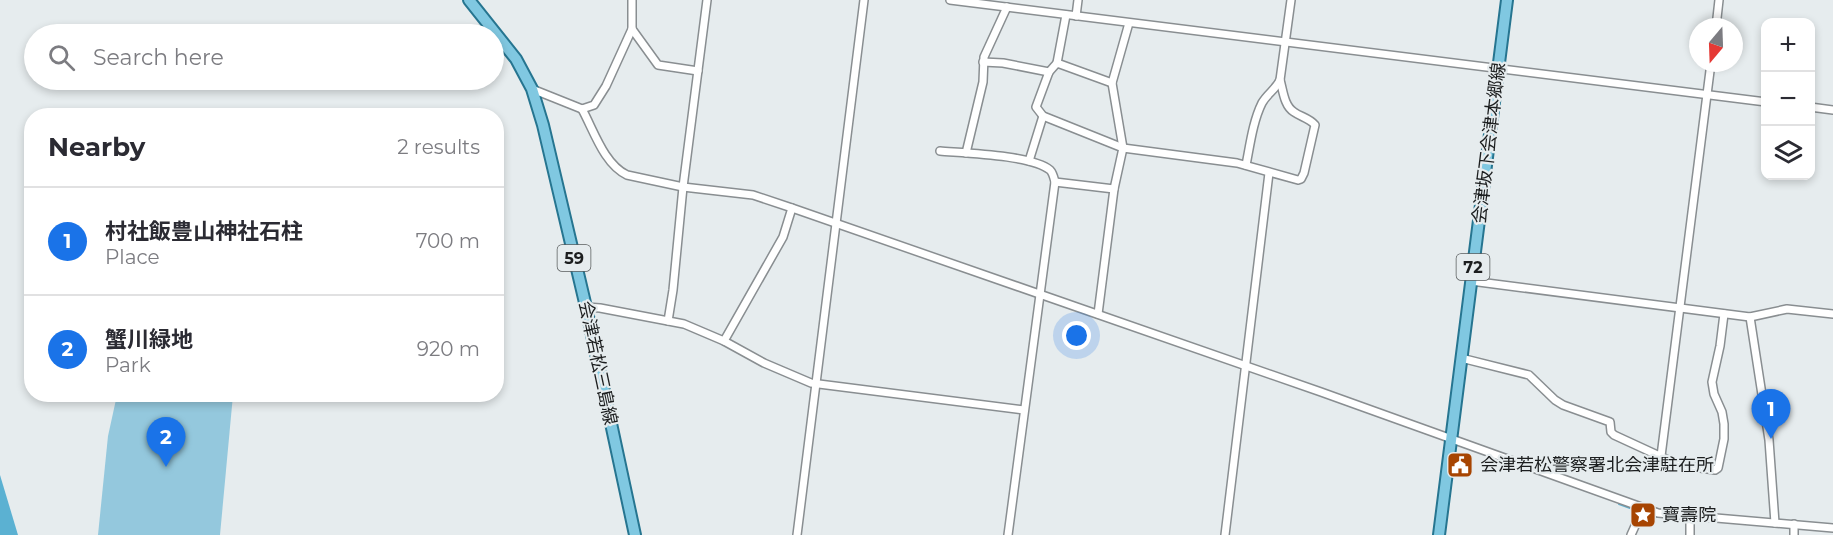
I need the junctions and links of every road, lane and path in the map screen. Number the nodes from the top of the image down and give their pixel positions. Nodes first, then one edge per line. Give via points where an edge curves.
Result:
1 (469, 0) edge
2 (632, 0) edge
3 (707, 0) edge
4 (864, 0) edge
5 (950, 0) edge
6 (1078, 0) edge
7 (1291, 0) edge
8 (1507, 0) edge
9 (1719, 0) edge
10 (1006, 7) junction
11 (1066, 15) junction
12 (1076, 16) junction
13 (1717, 18) edge
14 (1129, 22) junction
15 (488, 24) edge
16 (632, 29) junction
17 (1286, 42) junction
18 (504, 44) edge
19 (983, 62) junction
20 (1057, 63) junction
21 (1499, 69) junction
22 (698, 71) junction
23 (1049, 72) junction
24 (1711, 72) edge
25 (1280, 80) junction
26 (1112, 83) junction
27 (532, 89) junction
28 (1707, 95) junction
29 (1761, 101) edge
30 (1815, 108) edge
31 (582, 109) junction
32 (1833, 110) edge
33 (1043, 116) junction
34 (1123, 148) junction
35 (940, 151) dead end
36 (966, 153) junction
37 (1029, 160) junction
38 (1246, 165) junction
39 (1269, 173) junction
40 (1055, 182) junction
41 (683, 187) junction
42 (1114, 189) junction
43 (792, 208) junction
44 (836, 223) junction
45 (1471, 282) junction
46 (1040, 294) junction
47 (586, 307) junction
48 (1680, 309) junction
49 (1098, 314) junction
50 (1724, 314) junction
51 (1833, 314) edge
52 (1750, 317) junction
53 (668, 321) junction
54 (724, 341) junction
55 (1461, 358) junction
56 (1246, 366) junction
57 (817, 384) junction
58 (1024, 410) junction
59 (1450, 438) junction
60 (1661, 456) junction
61 (1643, 508) junction
62 (1690, 516) junction
63 (1775, 523) junction
64 (1794, 524) junction
65 (1833, 528) edge
66 (635, 535) edge
67 (797, 535) edge
68 (1008, 535) edge
69 (1225, 535) edge
70 (1439, 535) edge
71 (1632, 535) edge
72 (1689, 535) edge
73 (1794, 535) edge

1 - 15 main road, 会津若松三島線 / 59
2 - 16 street
3 - 22 street
4 - 44 street
5 - 10 street
6 - 12 street
7 - 17 street
8 - 21 main road, 会津坂下会津本郷線 / 72
9 - 13 street
10 - 11 street
10 - 19 street
11 - 12 street
11 - 20 street
12 - 14 street
14 - 17 street
14 - 26 street
16 - 22 street via 658,65
16 - 31 street via 606,86 594,105
17 - 21 street
17 - 25 street
18 - 27 main road, 会津若松三島線 / 59
19 - 23 street
19 - 36 street via 984,82
20 - 23 street
20 - 26 street
21 - 28 street
21 - 45 main road, 会津坂下会津本郷線 / 72
22 - 41 street
23 - 33 street via 1036,107
24 - 28 street
25 - 38 street via 1262,103
25 - 39 street via 1289,108 1315,125 1300,179
26 - 34 street
27 - 31 street
27 - 47 main road, 会津若松三島線 / 59
28 - 29 street
28 - 48 street
30 - 32 street
31 - 41 street via 612,164 620,171
33 - 34 street
33 - 37 street
34 - 38 street
34 - 42 street
35 - 36 street
36 - 37 street
37 - 40 street via 1049,169
38 - 39 street
39 - 56 street
40 - 42 street
40 - 46 street
41 - 43 street via 753,195
41 - 53 street
42 - 49 street
43 - 44 street
43 - 54 street via 783,237
44 - 46 street
44 - 57 street
45 - 48 street
45 - 55 main road, 会津坂下会津本郷線 / 72
46 - 49 street
46 - 58 street
47 - 53 street
47 - 66 main road, 会津若松三島線 / 59
48 - 50 street
48 - 60 street
49 - 56 street
50 - 52 street
50 - 60 street via 1712,382 1724,424 1718,468 1679,465
51 - 52 street via 1787,309
52 - 63 street via 1769,438
53 - 54 street
54 - 57 street via 764,363
55 - 59 main road, 会津坂下会津本郷線 / 72
55 - 60 street via 1529,375 1563,405 1610,422 1614,435
56 - 59 street
56 - 69 street
57 - 58 street
57 - 67 street
58 - 68 street
59 - 61 street
59 - 70 main road, 会津坂下会津本郷線 / 72
61 - 62 street
61 - 71 street
62 - 63 street
62 - 72 street
63 - 64 street
64 - 65 street
64 - 73 street

